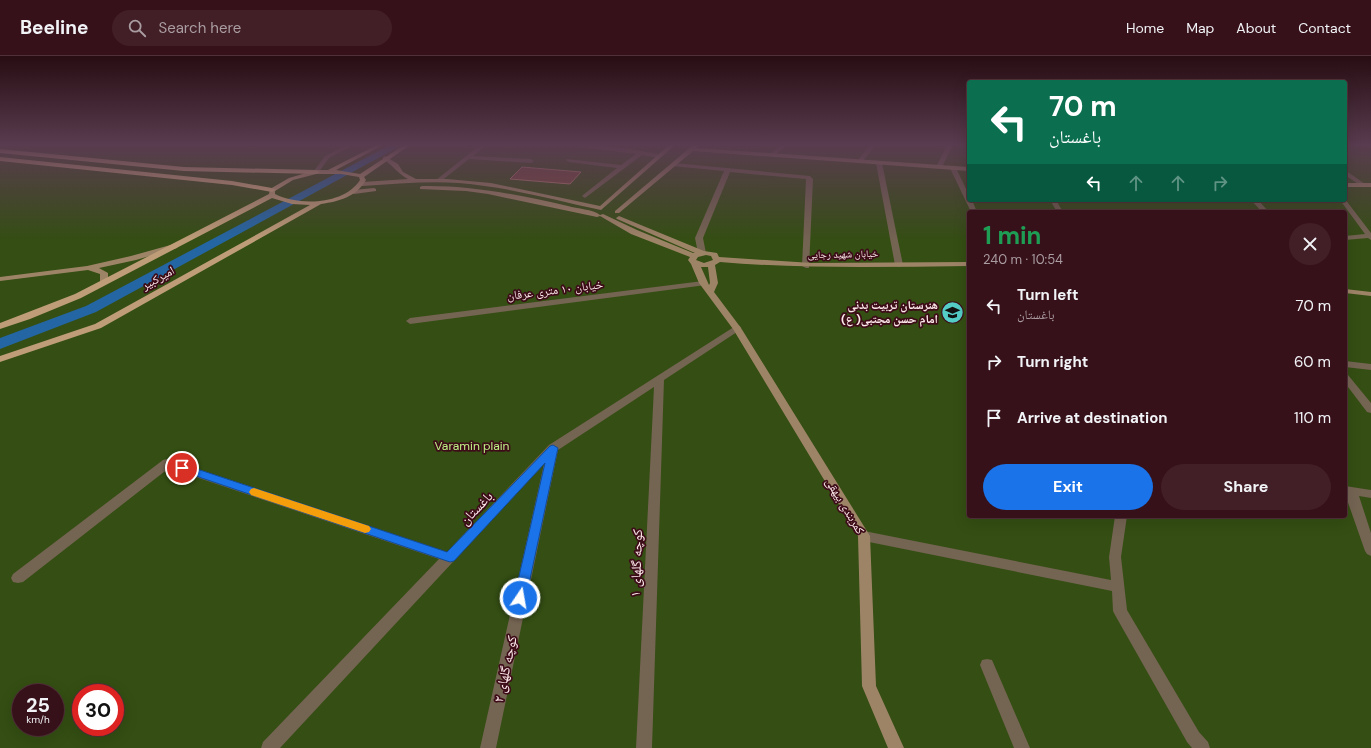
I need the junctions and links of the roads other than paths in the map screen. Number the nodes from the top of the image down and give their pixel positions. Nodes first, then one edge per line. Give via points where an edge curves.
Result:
1 (174, 177) edge
2 (297, 177) edge
3 (362, 177) edge
4 (409, 177) edge
5 (443, 177) edge
6 (609, 177) edge
7 (635, 177) edge
8 (658, 177) edge
9 (725, 177) edge
10 (808, 177) edge
11 (882, 177) edge
12 (958, 177) edge
13 (1352, 177) edge
14 (438, 181) junction
15 (417, 182) junction
16 (362, 184) junction
17 (1347, 185) edge
18 (1363, 185) junction
19 (1371, 185) edge
20 (354, 192) junction
21 (272, 193) junction
22 (967, 194) edge
23 (585, 196) dead end
24 (320, 202) junction
25 (1256, 202) edge
26 (1344, 202) edge
27 (601, 208) junction
28 (1264, 210) edge
29 (615, 214) junction
30 (600, 215) junction
31 (1370, 237) edge
32 (1347, 238) edge
33 (176, 246) junction
34 (702, 253) junction
35 (694, 260) junction
36 (714, 262) junction
37 (967, 264) edge
38 (899, 265) junction
39 (806, 266) junction
40 (87, 268) junction
41 (0, 279) edge
42 (104, 283) junction
43 (706, 287) junction
44 (1347, 291) edge
45 (1371, 294) edge
46 (410, 321) dead end
47 (0, 326) edge
48 (737, 328) junction
49 (0, 359) edge
50 (1347, 364) edge
51 (1371, 367) edge
52 (658, 380) junction
53 (1347, 380) edge
54 (1371, 410) edge
55 (553, 448) junction
56 (1348, 491) edge
57 (1371, 494) edge
58 (1121, 518) edge
59 (864, 536) junction
60 (1371, 551) edge
61 (450, 558) junction
62 (18, 578) dead end
63 (1118, 587) junction
64 (987, 665) dead end
65 (269, 748) edge
66 (488, 748) edge
67 (644, 748) edge
68 (896, 748) edge
69 (1022, 748) edge
70 (1202, 748) edge

1 - 21 highway via 232,183
2 - 21 main road, امیرکبیر
3 - 16 main road
4 - 15 main road
5 - 14 street
6 - 23 street
7 - 27 main road
8 - 29 main road
9 - 34 street via 699,238
10 - 39 street
11 - 38 street
12 - 22 street
13 - 18 street
14 - 15 main road
14 - 27 main road via 474,182
15 - 16 main road
16 - 20 main road
17 - 18 main road
18 - 19 main road
20 - 24 main road
20 - 30 main road via 425,187 473,190
21 - 24 main road via 276,199 295,203
21 - 33 main road, امیرکبیر
24 - 49 main road, امیرکبیر via 98,326
25 - 28 street
26 - 31 street
27 - 29 main road via 616,209
27 - 30 main road via 595,212
29 - 30 main road
29 - 34 main road
30 - 35 main road
31 - 32 street
33 - 40 main road
33 - 42 main road, امیرکبیر
34 - 35 main road
34 - 36 main road via 714,255
35 - 36 main road via 700,265
35 - 43 main road, کمربندی بیهقی
36 - 39 main road, خیابان شهید رجایی
36 - 43 main road via 714,283
37 - 38 main road, خیابان شهید رجایی
38 - 39 main road, خیابان شهید رجایی
40 - 41 main road
40 - 42 main road via 104,273
42 - 47 main road, امیرکبیر via 42,312
43 - 46 street, خیابان ۱۰ متری عرفان
43 - 48 main road, کمربندی بیهقی
44 - 45 main road
48 - 52 street, باغستان
48 - 59 main road, کمربندی بیهقی
50 - 51 street
52 - 55 street, باغستان
52 - 67 street, کوچه گلهای ۱
53 - 54 street
55 - 61 street, باغستان
55 - 66 street, کوچه گلهای ۲
56 - 57 street
56 - 60 street
58 - 63 street via 1115,556
59 - 63 street
59 - 68 main road, کمربندی بیهقی via 869,686
61 - 62 street via 167,463
61 - 65 street, باغستان
63 - 70 street via 1120,611
64 - 69 street

